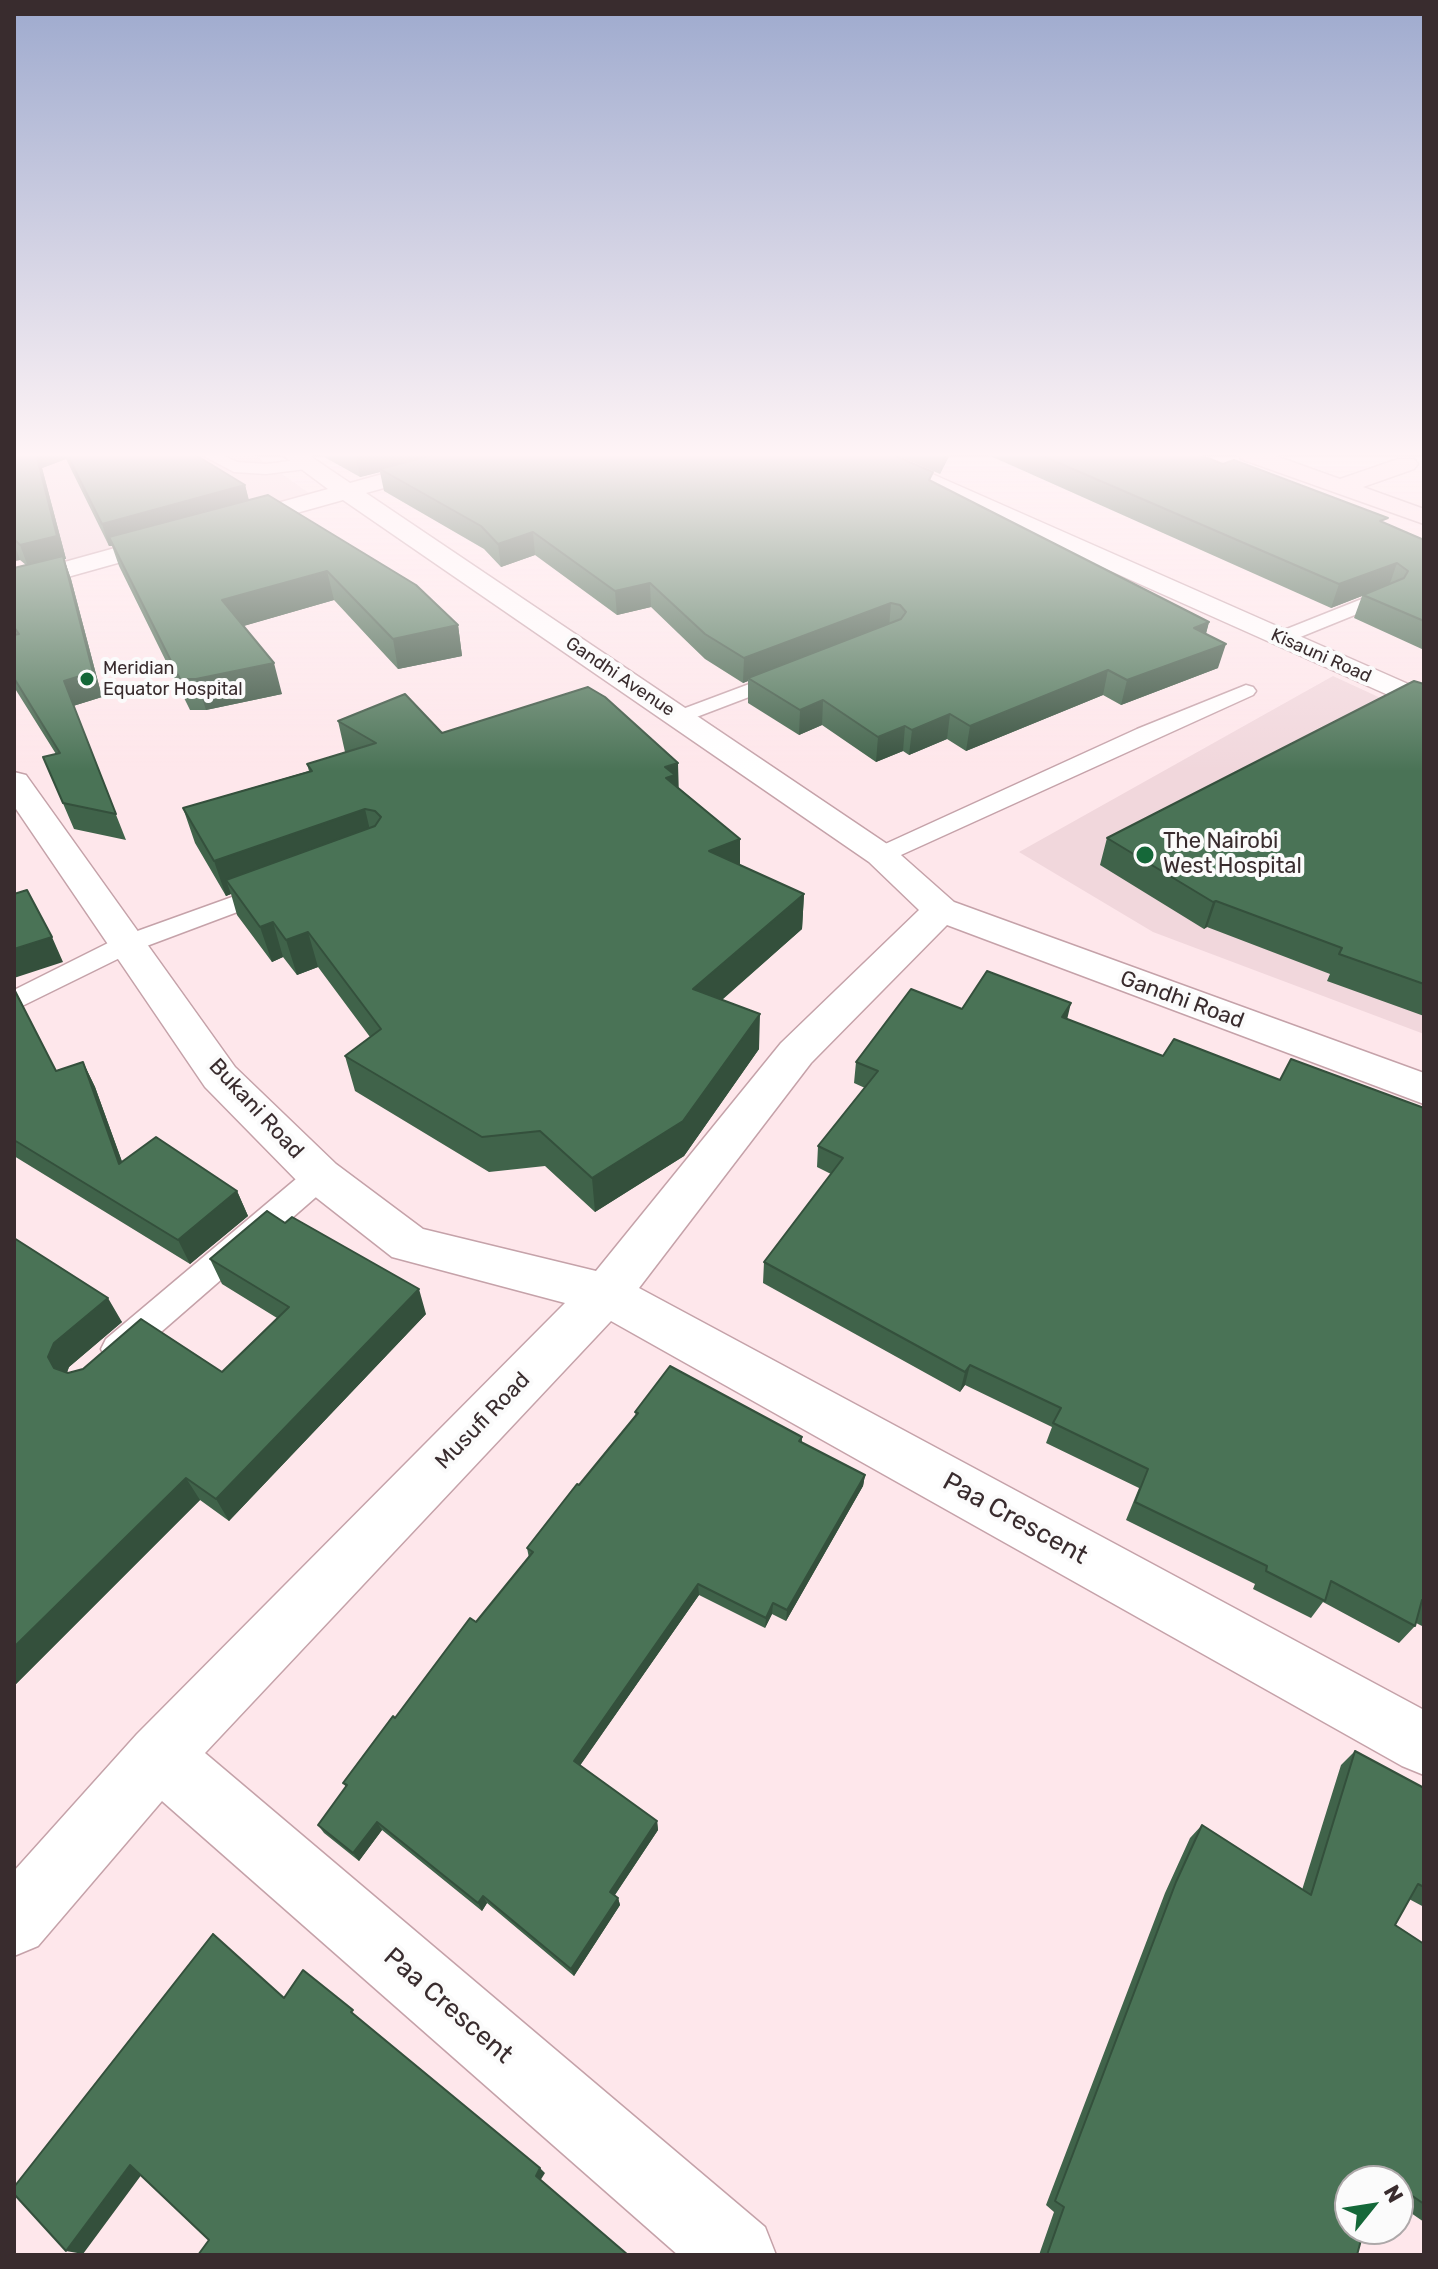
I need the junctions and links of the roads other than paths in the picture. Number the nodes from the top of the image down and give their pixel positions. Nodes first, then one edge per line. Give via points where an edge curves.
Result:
1 (83, 560) edge
2 (448, 560) edge
3 (1106, 560) edge
4 (18, 577) edge
5 (1387, 595) edge
6 (1281, 638) junction
7 (806, 668) edge
8 (1246, 691) dead end
9 (1424, 702) edge
10 (679, 717) junction
11 (14, 782) edge
12 (881, 855) junction
13 (287, 885) edge
14 (941, 910) junction
15 (127, 944) junction
16 (14, 1001) edge
17 (1424, 1089) edge
18 (320, 1176) junction
19 (606, 1294) junction
20 (95, 1369) edge
21 (1424, 1744) edge
22 (159, 1756) junction
23 (14, 1922) edge
24 (737, 2255) edge

1 - 4 street
2 - 10 street, Gandhi Avenue
3 - 6 street, Kisauni Road
5 - 6 lane
6 - 9 street, Kisauni Road
7 - 10 lane
8 - 12 lane
10 - 12 street, Gandhi Avenue
11 - 15 street, Bukani Road
12 - 14 street, Gandhi Avenue
13 - 15 lane
14 - 17 street, Gandhi Road
14 - 19 street, Musufi Road via 796,1053
15 - 16 lane
15 - 18 street, Bukani Road via 220,1077
18 - 19 street, Bukani Road via 409,1244
18 - 20 lane
19 - 21 street, Paa Crescent
19 - 22 street, Musufi Road
22 - 23 street, Musufi Road
22 - 24 street, Paa Crescent

